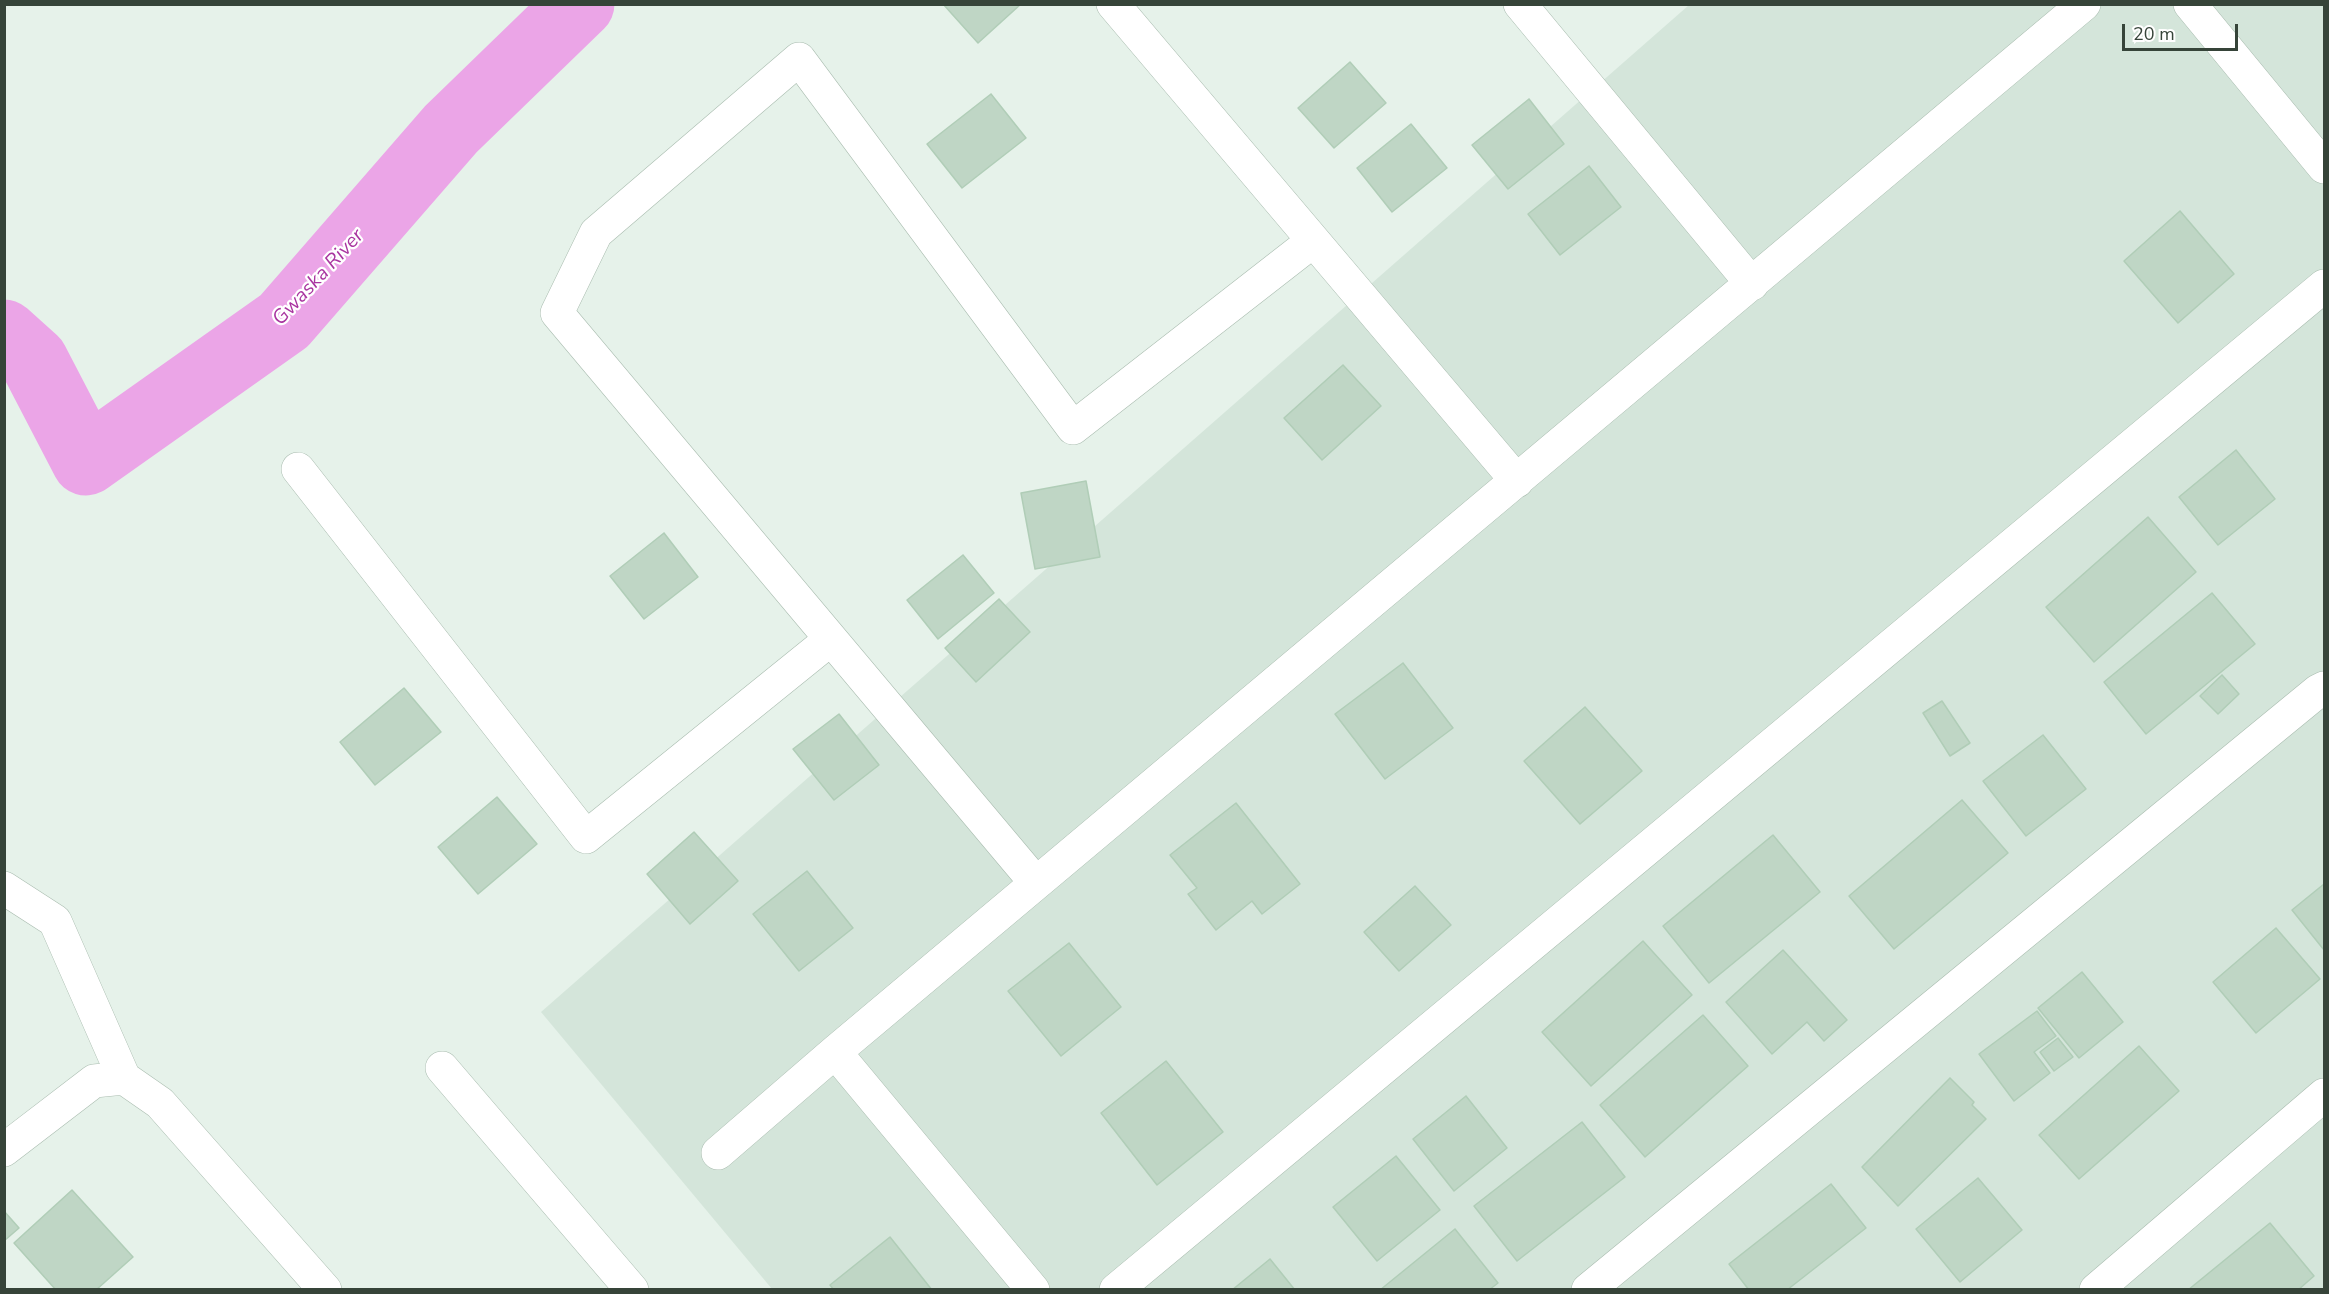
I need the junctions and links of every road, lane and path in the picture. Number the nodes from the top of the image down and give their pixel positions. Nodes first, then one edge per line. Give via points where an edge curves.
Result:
1 (1113, 4) edge
2 (1520, 4) edge
3 (2084, 4) edge
4 (2190, 4) edge
5 (2325, 167) edge
6 (1314, 241) junction
7 (1752, 284) junction
8 (2325, 286) edge
9 (298, 469) dead end
10 (1516, 481) junction
11 (831, 639) junction
12 (2325, 688) edge
13 (1036, 884) junction
14 (4, 888) edge
15 (835, 1052) junction
16 (442, 1068) dead end
17 (124, 1078) junction
18 (2325, 1095) edge
19 (4, 1150) edge
20 (718, 1153) dead end
21 (325, 1290) edge
22 (632, 1290) edge
23 (1033, 1290) edge
24 (1116, 1290) edge
25 (1588, 1290) edge
26 (2096, 1290) edge

1 - 6 street
2 - 7 street
3 - 7 street
4 - 5 street
6 - 10 street
6 - 11 street via 1073,428 799,59 596,233 557,313
7 - 10 street
8 - 24 street
9 - 11 street via 586,837
10 - 13 street
11 - 13 street
12 - 25 street
13 - 15 street
14 - 17 street via 55,921
15 - 20 street
15 - 23 street
16 - 22 street
17 - 19 street via 94,1081
17 - 21 street via 160,1103
18 - 26 street

